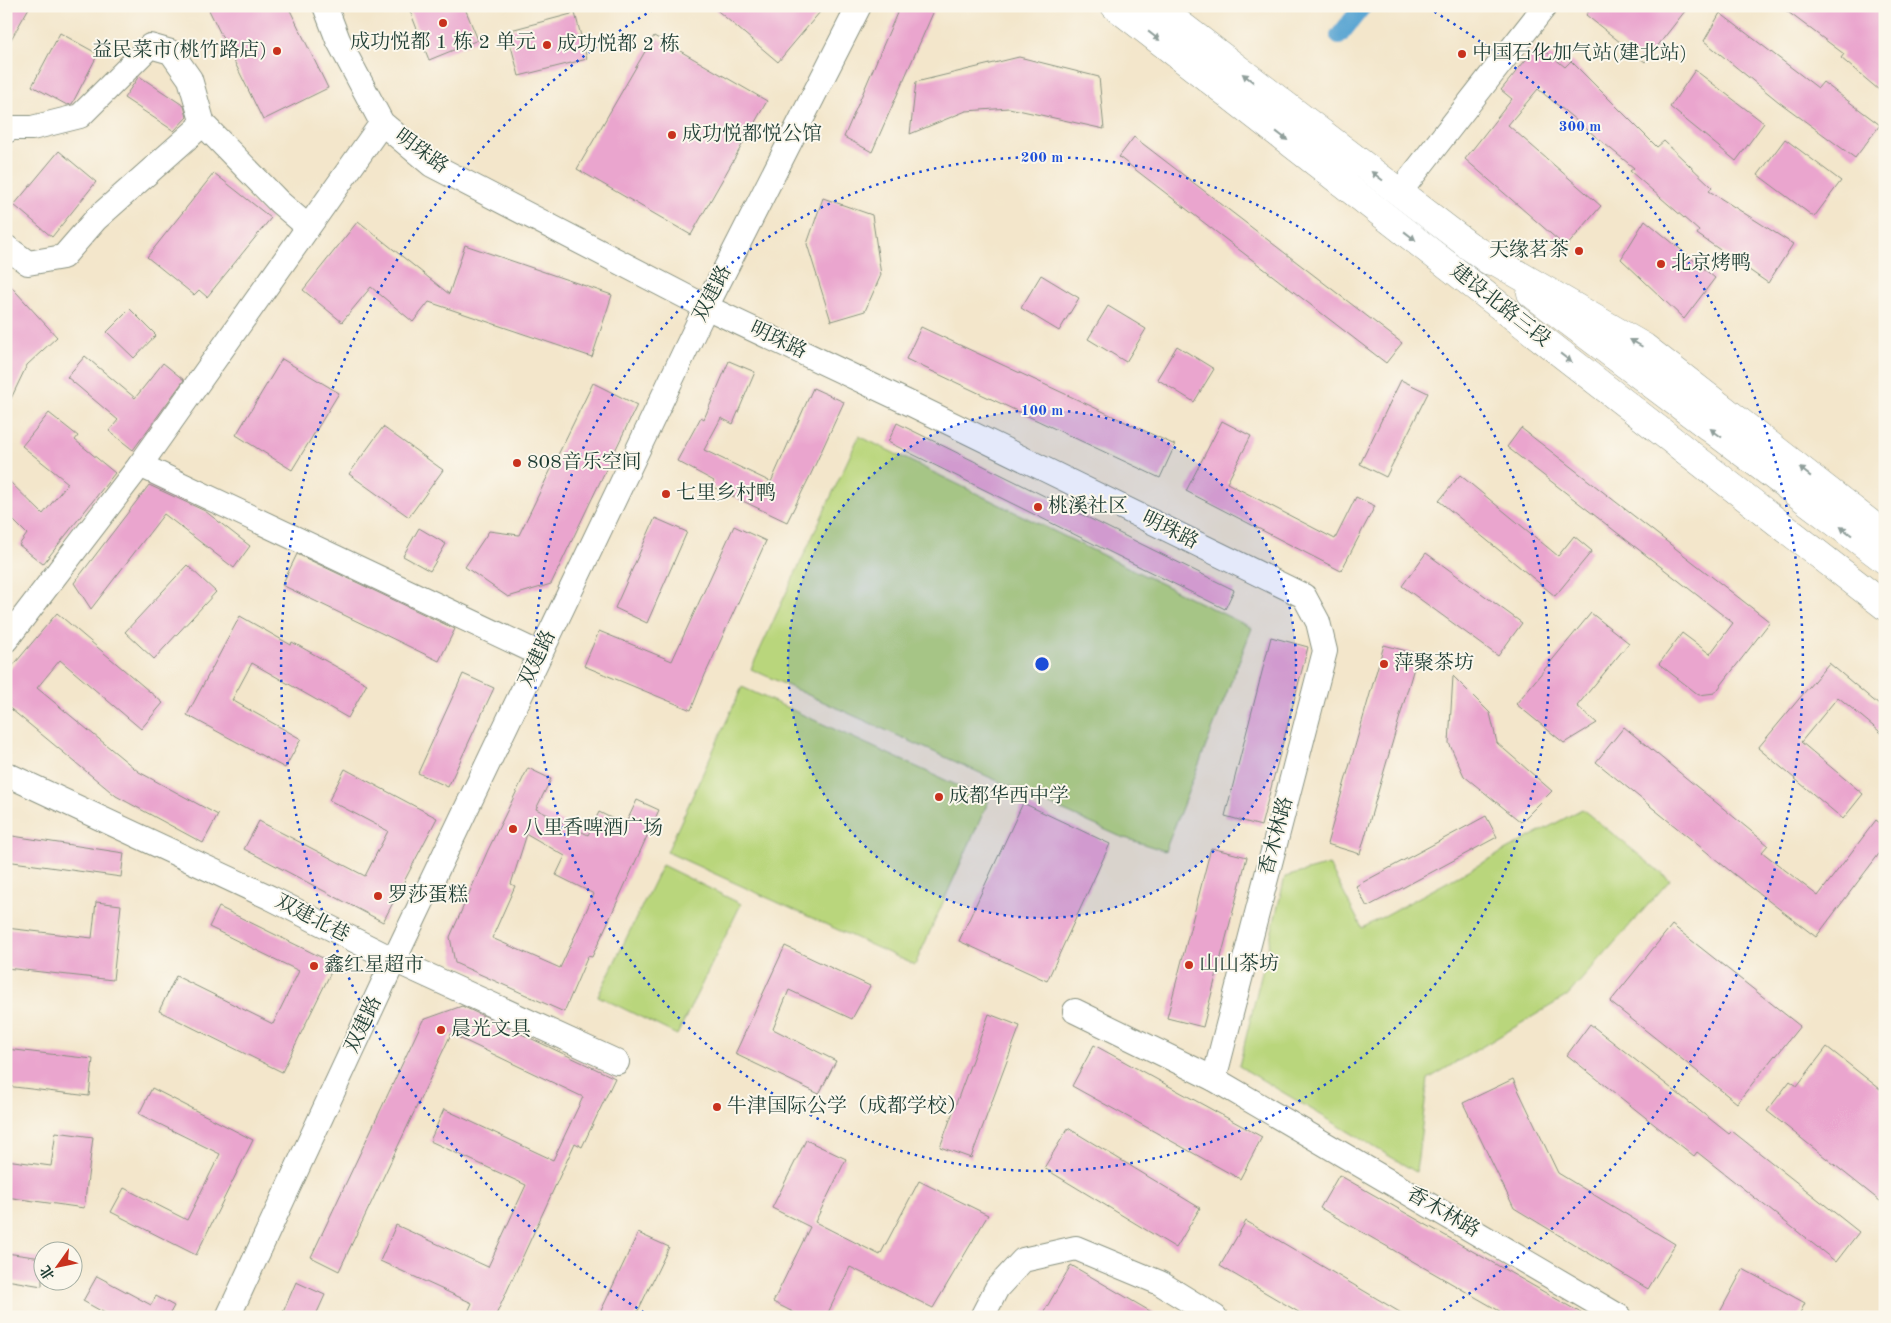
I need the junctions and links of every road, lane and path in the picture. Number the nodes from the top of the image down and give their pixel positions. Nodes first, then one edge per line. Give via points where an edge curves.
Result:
1 (324, 6) edge
2 (859, 6) edge
3 (1116, 6) edge
4 (1156, 6) edge
5 (1545, 6) edge
6 (382, 123) junction
7 (203, 124) junction
8 (6, 131) edge
9 (1399, 193) junction
10 (308, 227) junction
11 (1469, 246) junction
12 (6, 247) edge
13 (706, 307) junction
14 (140, 465) junction
15 (1885, 535) edge
16 (1885, 560) edge
17 (1304, 596) joint
18 (1885, 606) edge
19 (6, 640) edge
20 (540, 654) junction
21 (6, 774) edge
22 (394, 960) junction
23 (1075, 1011) dead end
24 (617, 1062) dead end
25 (1214, 1079) junction
26 (228, 1317) edge
27 (982, 1317) edge
28 (1215, 1317) edge
29 (1620, 1317) edge

1 - 6 street, 明珠路 via 338,40
2 - 13 street, 双建路
3 -> 18 main road, 建设北路三段
9 -> 4 main road, 建设北路三段
5 - 9 street
6 - 10 street
6 - 13 street, 明珠路 via 432,165
7 - 8 street via 190,79 171,52 150,46 80,116
7 - 10 street
7 - 12 street via 96,219 63,257 28,263
9 - 11 main road, 建设北路三段
10 - 14 street
15 -> 11 main road via 1644,347
16 -> 11 main road, 建设北路三段
13 - 17 street, 明珠路
13 - 20 street, 双建路
14 - 19 street
14 - 20 street
17 - 25 street, 香木林路 via 1318,622 1325,651
20 - 22 street, 双建路
21 - 22 street, 双建北巷 via 271,898
22 - 24 street, 双建北巷
22 - 26 street, 双建路
23 - 25 street, 香木林路
25 - 29 street, 香木林路
27 - 28 street via 997,1288 1024,1260 1076,1248 1160,1283

